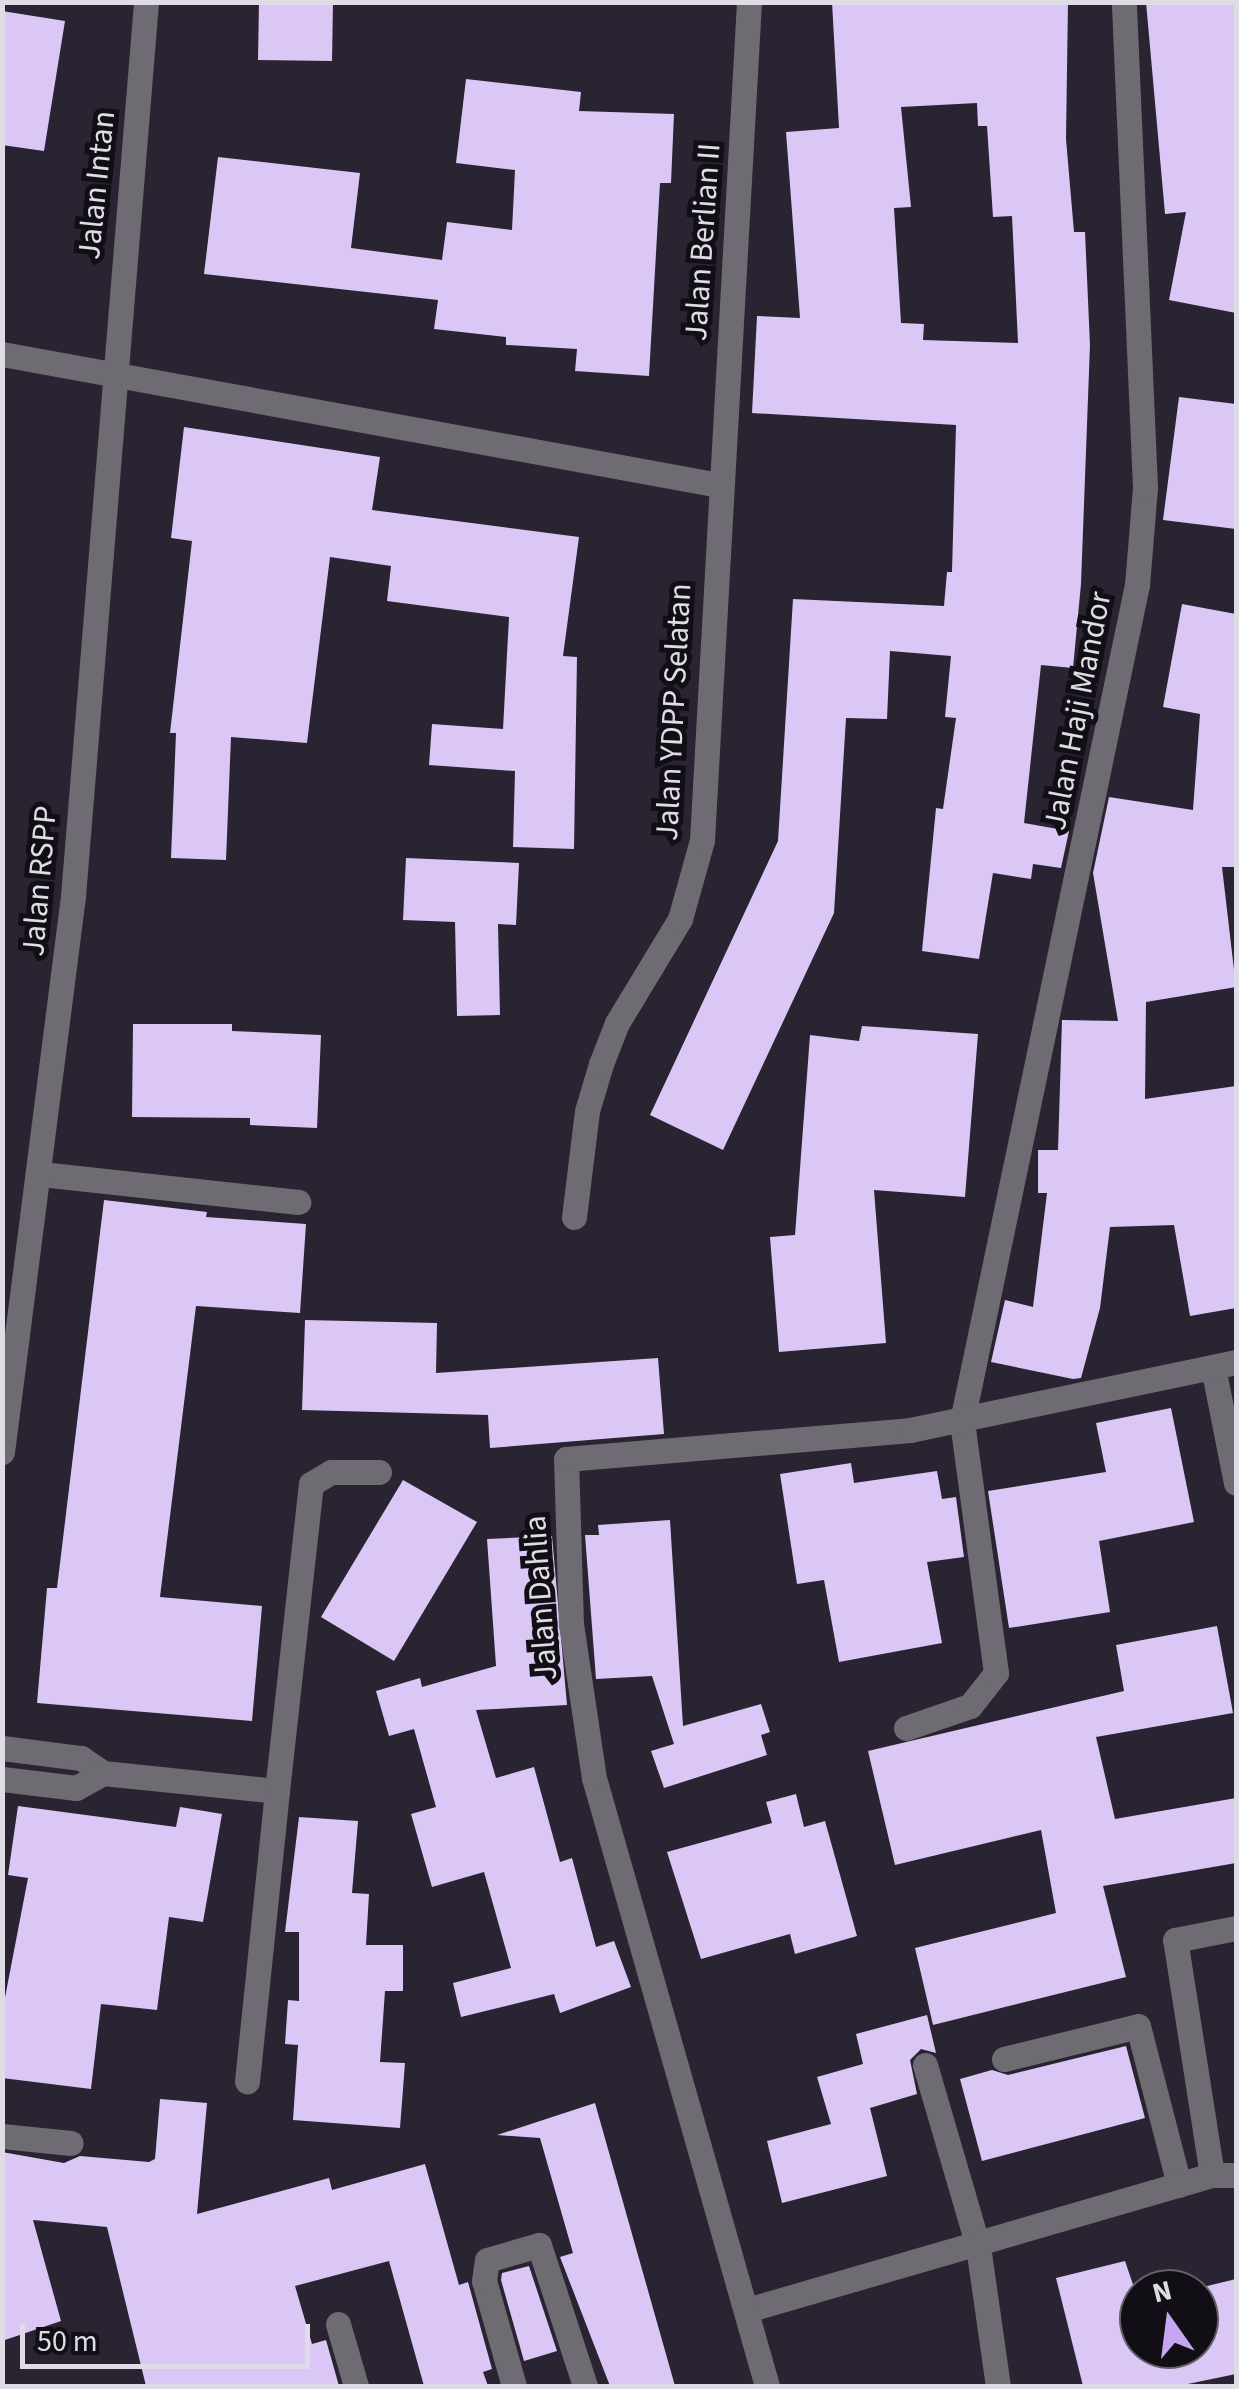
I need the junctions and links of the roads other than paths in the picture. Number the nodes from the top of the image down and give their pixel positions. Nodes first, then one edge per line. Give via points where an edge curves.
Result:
1 (146, 2) edge
2 (749, 2) edge
3 (1124, 2) edge
4 (2, 354) edge
5 (111, 374) junction
6 (719, 486) junction
7 (40, 1174) junction
8 (298, 1202) dead end
9 (574, 1216) dead end
10 (1225, 1364) edge
11 (962, 1421) junction
12 (2, 1452) edge
13 (379, 1472) dead end
14 (1236, 1483) edge
15 (906, 1728) dead end
16 (2, 1748) edge
17 (104, 1772) junction
18 (2, 1778) edge
19 (277, 1790) junction
20 (1236, 1928) edge
21 (1004, 2059) dead end
22 (925, 2066) dead end
23 (247, 2081) dead end
24 (2, 2136) edge
25 (71, 2143) dead end
26 (1224, 2175) edge
27 (1180, 2185) junction
28 (978, 2246) junction
29 (747, 2310) junction
30 (338, 2324) dead end
31 (356, 2386) edge
32 (514, 2386) edge
33 (585, 2386) edge
34 (767, 2386) edge
35 (998, 2386) edge

1 - 5 street, Jalan Intan
2 - 6 street, Jalan Berlian II
3 - 11 street, Jalan Haji Mandor via 1146,487 1137,585
4 - 5 street
5 - 6 street
5 - 7 street, Jalan RSPP via 73,896
6 - 9 street, Jalan YDPP Selatan via 702,840 680,918 616,1023 601,1064 586,1111
7 - 8 street
7 - 12 street, Jalan RSPP
10 - 11 street, Jalan Dahlia
10 - 14 street
11 - 15 street, Jalan Haji Mandor via 996,1672 970,1706
11 - 29 street, Jalan Dahlia via 566,1459 571,1625 594,1778
13 - 19 street via 331,1472 311,1484
16 - 17 street via 81,1758
17 - 18 street via 76,1788
17 - 19 street
19 - 23 street
20 - 26 street via 1175,1940
21 - 27 street via 1138,2026
22 - 28 street
24 - 25 street
26 - 27 street
27 - 28 street
28 - 29 street
28 - 35 street
29 - 34 street, Jalan Dahlia
30 - 31 street
32 - 33 street via 484,2281 487,2260 539,2246

